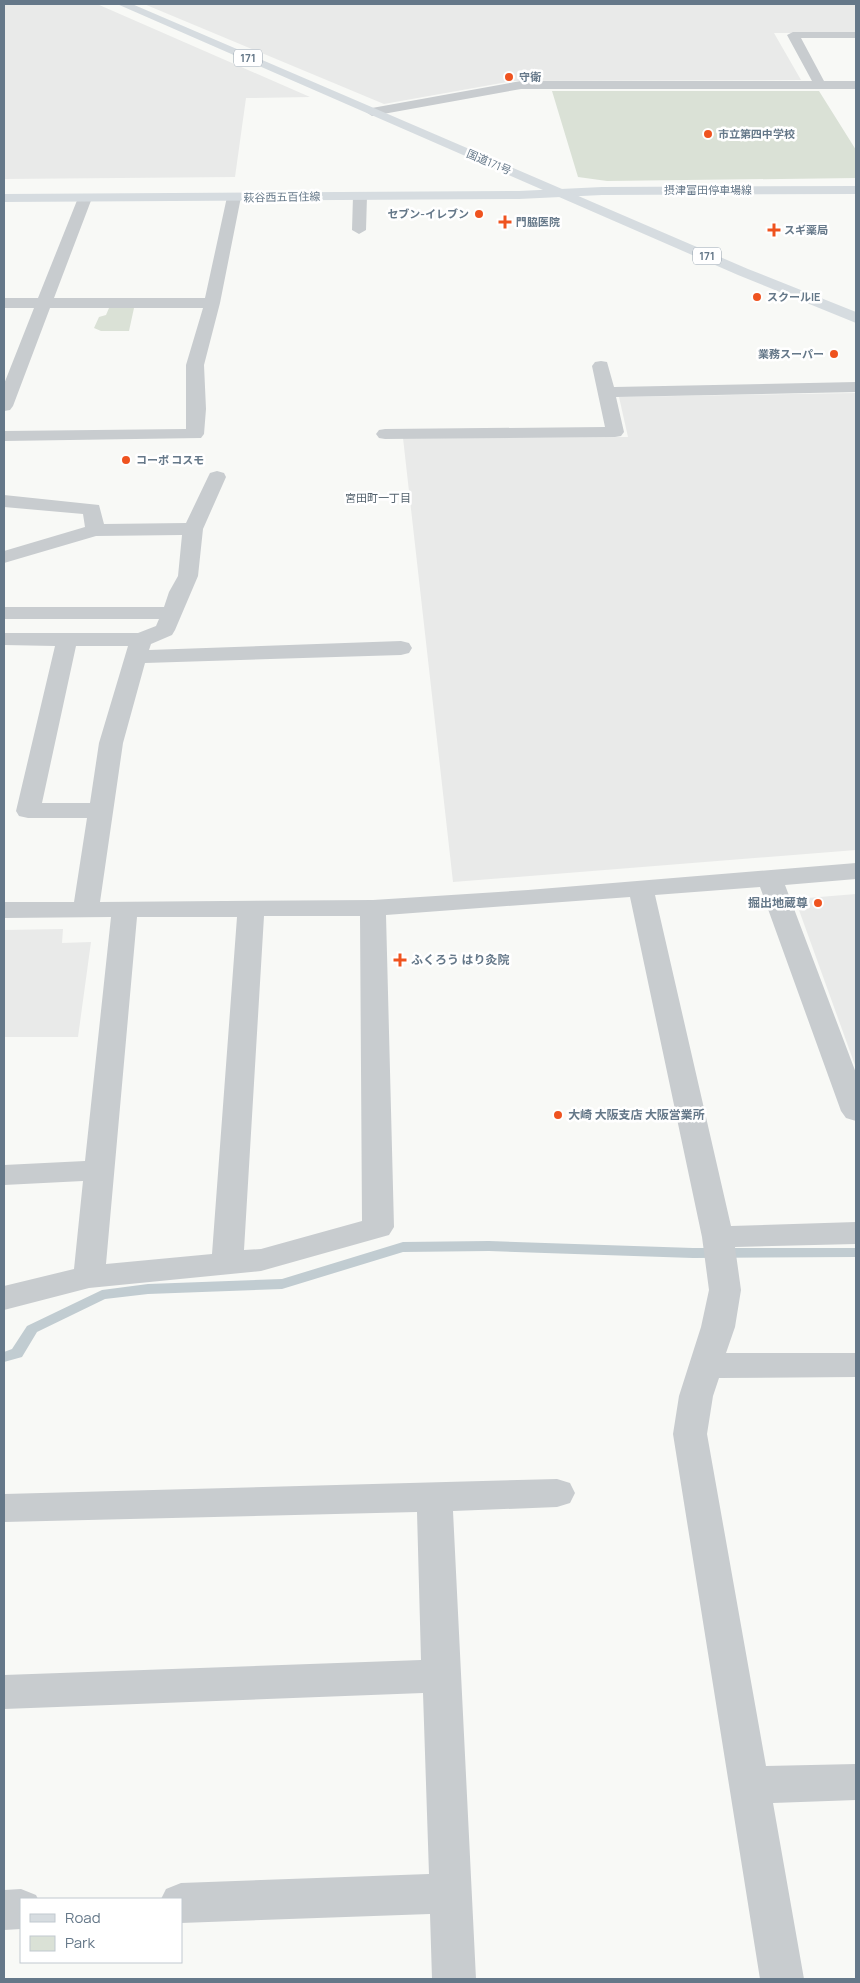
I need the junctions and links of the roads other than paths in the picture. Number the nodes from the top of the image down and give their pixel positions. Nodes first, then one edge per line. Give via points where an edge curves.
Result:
1 (123, 4) edge
2 (856, 35) edge
3 (820, 85) junction
4 (856, 85) edge
5 (372, 112) junction
6 (856, 190) edge
7 (560, 193) junction
8 (360, 196) junction
9 (4, 198) edge
10 (85, 198) junction
11 (234, 198) junction
12 (359, 230) dead end
13 (4, 303) edge
14 (45, 303) junction
15 (212, 303) junction
16 (856, 318) edge
17 (600, 366) dead end
18 (856, 388) edge
19 (606, 392) junction
20 (4, 406) edge
21 (385, 434) dead end
22 (4, 436) edge
23 (217, 477) dead end
24 (4, 501) edge
25 (193, 529) junction
26 (95, 530) junction
27 (4, 558) edge
28 (4, 613) edge
29 (173, 613) junction
30 (4, 639) edge
31 (67, 640) junction
32 (401, 648) dead end
33 (139, 649) junction
34 (102, 810) junction
35 (856, 871) edge
36 (770, 879) junction
37 (641, 889) junction
38 (86, 908) junction
39 (125, 908) junction
40 (251, 908) junction
41 (373, 908) junction
42 (4, 910) edge
43 (856, 1111) edge
44 (99, 1170) junction
45 (4, 1175) edge
46 (856, 1232) edge
47 (718, 1237) junction
48 (227, 1264) junction
49 (89, 1277) junction
50 (5, 1303) edge
51 (856, 1364) edge
52 (705, 1366) junction
53 (557, 1493) dead end
54 (434, 1497) junction
55 (4, 1508) edge
56 (442, 1676) junction
57 (4, 1692) edge
58 (856, 1782) edge
59 (749, 1785) junction
60 (451, 1893) junction
61 (182, 1903) edge
62 (20, 1909) edge
63 (4, 1910) edge
64 (454, 1979) edge
65 (782, 1979) edge

1 - 5 main road, 国道171号 / 171
2 - 3 street via 793,35
3 - 4 street
3 - 5 street via 518,85
5 - 7 main road, 国道171号 / 171
6 - 7 main road, 摂津富田停車場線
7 - 8 main road, 萩谷西五百住線
7 - 16 main road, 国道171号 / 171
8 - 11 main road, 萩谷西五百住線
8 - 12 street
9 - 10 main road, 萩谷西五百住線
10 - 11 main road, 萩谷西五百住線
10 - 14 street
11 - 15 street
13 - 14 street
14 - 15 street
14 - 20 street
15 - 22 street via 195,365 195,434
17 - 19 street
18 - 19 street
19 - 21 street via 615,432
23 - 25 street
24 - 26 street via 92,509
25 - 26 street
25 - 29 street via 188,576
26 - 27 street
28 - 29 street
29 - 33 street via 164,630
30 - 31 street
31 - 33 street
31 - 34 street via 28,811
32 - 33 street
33 - 34 street via 111,743
34 - 38 street
35 - 36 street
36 - 37 street
36 - 43 street
37 - 41 street
37 - 47 street
38 - 39 street
38 - 42 street
39 - 40 street
39 - 44 street
40 - 41 street
40 - 48 street
41 - 48 street via 378,1227 261,1260
44 - 45 street
44 - 49 street
46 - 47 street
47 - 52 street via 725,1290 718,1327
48 - 49 street
49 - 50 street
51 - 52 street
52 - 59 street via 690,1434
53 - 54 street
54 - 55 street
54 - 56 street
56 - 57 street
56 - 60 street
58 - 59 street
59 - 65 street
60 - 61 street
60 - 64 street
62 - 63 street

